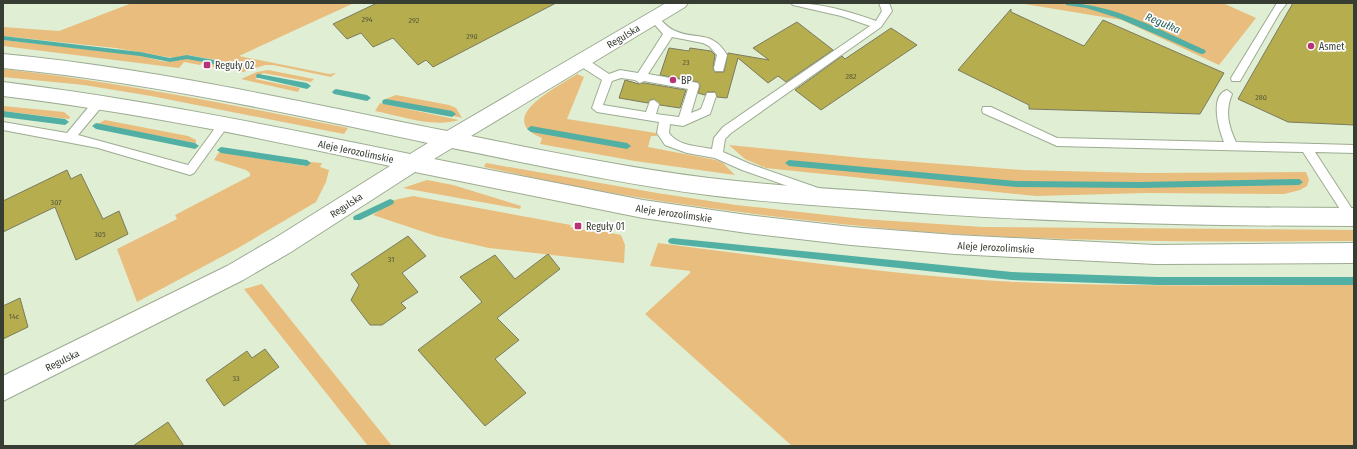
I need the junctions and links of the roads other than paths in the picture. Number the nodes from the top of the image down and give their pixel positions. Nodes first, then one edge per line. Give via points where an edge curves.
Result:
1 (679, 3) edge
2 (796, 3) edge
3 (884, 3) edge
4 (1282, 3) edge
5 (654, 18) junction
6 (878, 25) junction
7 (670, 33) junction
8 (3, 61) edge
9 (581, 62) junction
10 (719, 68) dead end
11 (640, 78) junction
12 (1236, 78) dead end
13 (608, 79) junction
14 (3, 89) edge
15 (1227, 94) dead end
16 (711, 96) dead end
17 (100, 100) junction
18 (632, 101) dead end
19 (654, 104) dead end
20 (987, 110) dead end
21 (628, 112) junction
22 (650, 116) junction
23 (665, 119) junction
24 (683, 122) junction
25 (225, 123) junction
26 (3, 126) edge
27 (70, 137) junction
28 (450, 140) junction
29 (1232, 146) junction
30 (1306, 148) junction
31 (1354, 149) edge
32 (717, 154) junction
33 (412, 163) junction
34 (833, 198) junction
35 (1353, 217) edge
36 (1354, 253) edge
37 (3, 389) edge

1 - 5 main road, Regulska
2 - 6 lane via 843,13
3 - 6 lane via 887,11
4 - 12 lane
5 - 7 lane
5 - 9 main road, Regulska
6 - 32 lane via 727,130 720,138
7 - 10 lane via 705,40 721,53
7 - 11 lane
8 - 28 main road via 67,67 196,88
9 - 13 lane
9 - 28 main road, Regulska
11 - 13 lane via 620,74
11 - 24 lane via 694,86
13 - 21 lane via 597,108
14 - 17 main road, Aleje Jerozolimskie
15 - 29 lane via 1222,104 1222,119
16 - 24 lane via 706,111
17 - 25 main road, Aleje Jerozolimskie
17 - 27 lane
18 - 21 lane
19 - 22 lane
20 - 29 lane via 1057,142
21 - 22 lane
22 - 23 lane
23 - 24 lane
23 - 32 lane via 664,133 669,142 687,149
25 - 27 lane via 190,170
25 - 33 main road, Aleje Jerozolimskie
26 - 27 lane
28 - 33 main road, Regulska
28 - 34 main road via 683,182 737,190
29 - 30 lane
30 - 31 lane
30 - 35 lane
32 - 34 lane
33 - 36 main road, Aleje Jerozolimskie via 647,209 837,235 993,247 1166,255
33 - 37 main road, Regulska via 235,273
34 - 35 main road via 1046,212

